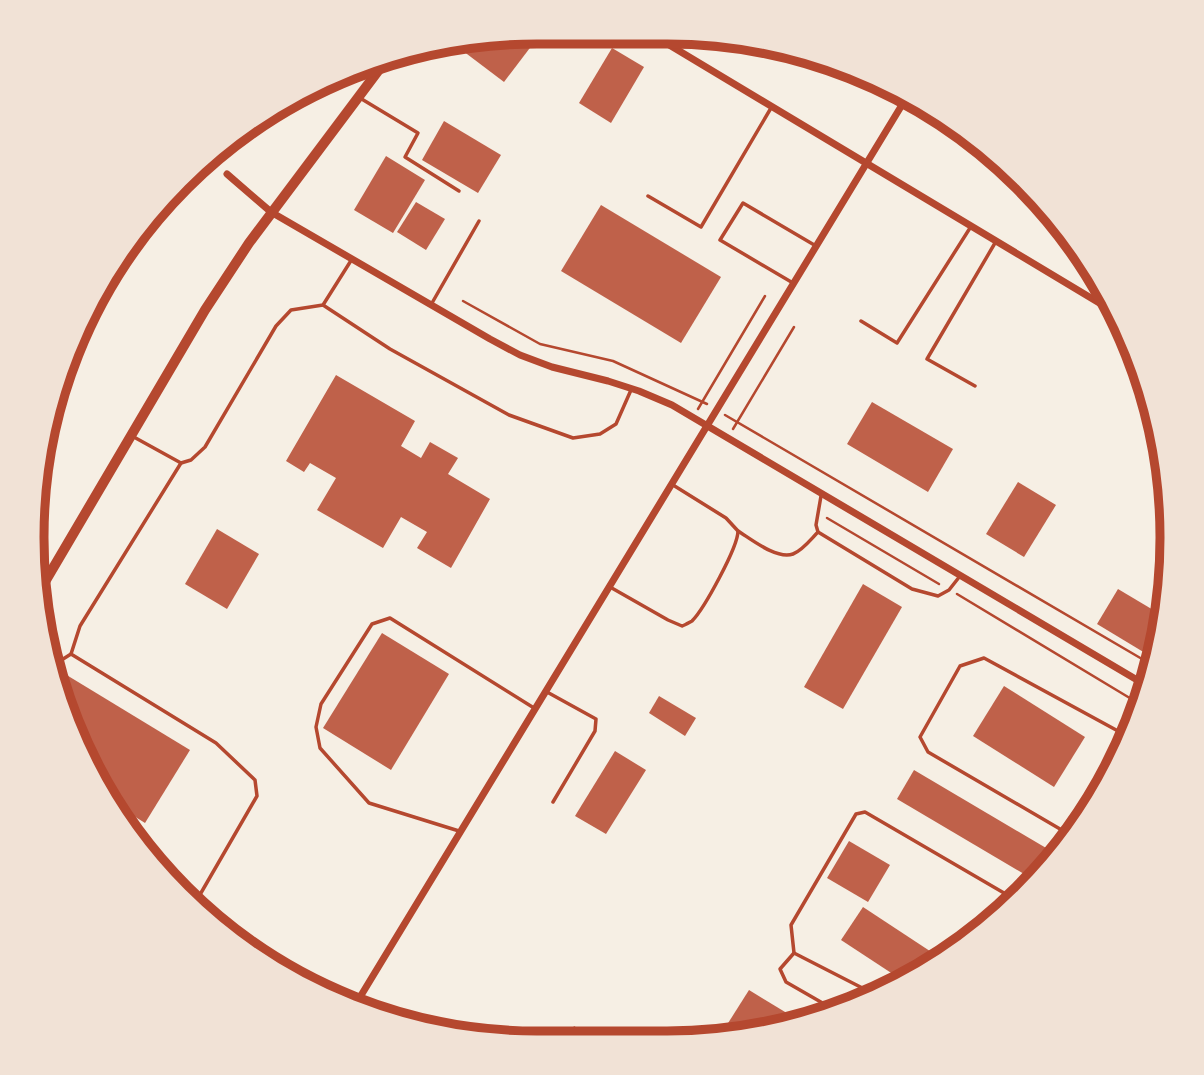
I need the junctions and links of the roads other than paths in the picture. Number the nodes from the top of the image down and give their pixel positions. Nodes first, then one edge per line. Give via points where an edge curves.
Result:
1 (668, 44) edge
2 (379, 70) edge
3 (359, 97) junction
4 (903, 104) edge
5 (772, 106) junction
6 (868, 164) junction
7 (227, 174) dead end
8 (459, 191) dead end
9 (648, 196) dead end
10 (271, 212) junction
11 (479, 221) dead end
12 (971, 226) junction
13 (996, 241) junction
14 (818, 247) junction
15 (352, 259) junction
16 (795, 285) junction
17 (1100, 303) edge
18 (323, 304) junction
19 (431, 305) junction
20 (860, 321) dead end
21 (975, 386) dead end
22 (632, 388) junction
23 (708, 426) junction
24 (131, 436) junction
25 (181, 463) junction
26 (673, 485) junction
27 (822, 494) junction
28 (738, 531) junction
29 (818, 532) junction
30 (960, 576) junction
31 (46, 577) edge
32 (611, 587) junction
33 (71, 654) junction
34 (60, 661) edge
35 (1138, 681) edge
36 (547, 691) junction
37 (536, 709) junction
38 (1120, 732) edge
39 (552, 802) dead end
40 (1063, 831) edge
41 (461, 832) junction
42 (1007, 895) edge
43 (199, 897) edge
44 (794, 953) junction
45 (865, 989) edge
46 (360, 998) edge
47 (826, 1005) edge

1 - 5 street
2 - 3 main road
3 - 8 lane via 418,133 405,158
3 - 10 main road
4 - 6 street
5 - 6 street
5 - 9 lane via 701,227
6 - 12 street
6 - 14 street
7 - 10 street
10 - 15 street
10 - 24 main road via 205,310
11 - 19 lane
12 - 13 street
12 - 20 lane via 897,343
13 - 17 street
13 - 21 lane via 927,359
14 - 16 street
14 - 16 lane via 743,203 720,240
15 - 18 lane
15 - 19 street
16 - 23 street
18 - 22 lane via 390,349 509,415 573,438 600,434 616,424
18 - 25 lane via 291,310 276,326 205,447
19 - 22 street via 520,355
22 - 23 street
23 - 26 street
23 - 27 street
24 - 25 lane
24 - 31 main road
25 - 33 lane via 80,626
26 - 28 lane via 726,518
26 - 32 street
27 - 29 lane
27 - 30 street
28 - 29 lane via 790,555
28 - 32 lane via 734,549 692,622 682,626 668,620
29 - 30 lane via 912,589 939,596
30 - 35 street
32 - 36 street
33 - 34 lane
33 - 43 lane via 216,743 255,780 257,796
36 - 37 street
36 - 39 lane via 596,719 595,732
37 - 41 street
37 - 41 lane via 390,618 372,624 321,704 316,727 320,748 369,803
38 - 40 lane via 984,658 960,666 920,737 928,752
41 - 46 street
42 - 44 lane via 865,812 856,814 791,925
44 - 45 lane
44 - 47 lane via 780,969 786,982

